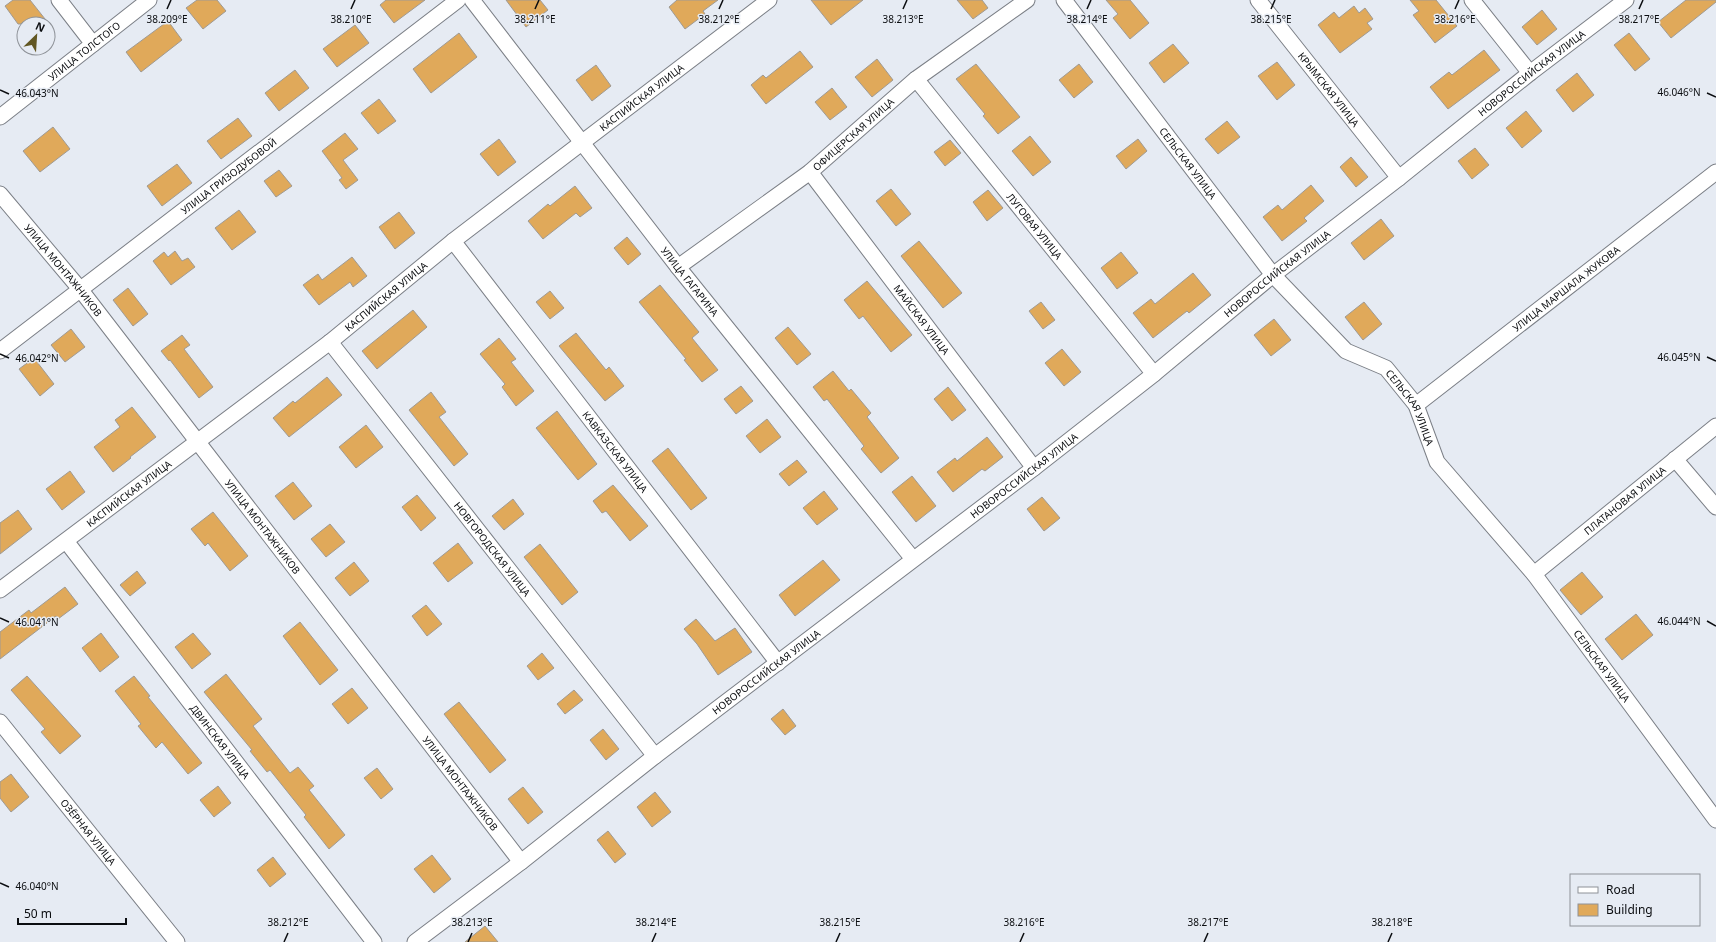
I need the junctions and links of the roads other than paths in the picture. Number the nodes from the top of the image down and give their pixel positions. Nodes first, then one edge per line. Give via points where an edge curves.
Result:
1 (58, 0) edge
2 (149, 0) edge
3 (458, 0) edge
4 (472, 0) edge
5 (769, 0) edge
6 (1027, 0) edge
7 (1064, 0) edge
8 (1258, 0) edge
9 (1472, 0) edge
10 (1626, 0) edge
11 (93, 44) junction
12 (1530, 73) junction
13 (916, 79) junction
14 (0, 117) edge
15 (582, 142) junction
16 (810, 172) junction
17 (1716, 172) edge
18 (1399, 178) junction
19 (0, 194) edge
20 (453, 241) junction
21 (678, 267) junction
22 (1273, 274) junction
23 (80, 290) junction
24 (330, 342) junction
25 (0, 351) edge
26 (1154, 374) junction
27 (1416, 405) junction
28 (1716, 426) edge
29 (198, 442) junction
30 (1675, 459) junction
31 (1034, 468) junction
32 (1716, 507) edge
33 (66, 541) junction
34 (913, 559) junction
35 (1534, 574) junction
36 (0, 590) edge
37 (778, 663) junction
38 (0, 722) edge
39 (655, 756) junction
40 (1716, 820) edge
41 (521, 862) junction
42 (177, 942) edge
43 (374, 942) edge
44 (415, 942) edge

1 - 11 street
2 - 11 street, УЛИЦА ТОЛСТОГО
3 - 23 street, УЛИЦА ГРИЗОДУБОВОЙ
4 - 15 street, УЛИЦА ГАГАРИНА
5 - 15 street, КАСПИЙСКАЯ УЛИЦА
6 - 13 street, ОФИЦЕРСКАЯ УЛИЦА
7 - 22 street, СЕЛЬСКАЯ УЛИЦА
8 - 18 street, КРЫМСКАЯ УЛИЦА
9 - 12 street
10 - 12 street, НОВОРОССИЙСКАЯ УЛИЦА
11 - 14 street, УЛИЦА ТОЛСТОГО
12 - 18 street, НОВОРОССИЙСКАЯ УЛИЦА
13 - 16 street, ОФИЦЕРСКАЯ УЛИЦА
13 - 26 street, ЛУГОВАЯ УЛИЦА
15 - 20 street, КАСПИЙСКАЯ УЛИЦА
15 - 21 street, УЛИЦА ГАГАРИНА
16 - 21 street, ОФИЦЕРСКАЯ УЛИЦА
16 - 31 street, МАЙСКАЯ УЛИЦА
17 - 27 street, УЛИЦА МАРШАЛА ЖУКОВА
18 - 22 street, НОВОРОССИЙСКАЯ УЛИЦА
19 - 23 street, УЛИЦА МОНТАЖНИКОВ
20 - 24 street, КАСПИЙСКАЯ УЛИЦА
20 - 37 street, КАВКАЗСКАЯ УЛИЦА
21 - 34 street, УЛИЦА ГАГАРИНА
22 - 26 street, НОВОРОССИЙСКАЯ УЛИЦА
22 - 27 street, СЕЛЬСКАЯ УЛИЦА via 1346,351 1386,368
23 - 25 street, УЛИЦА ГРИЗОДУБОВОЙ
23 - 29 street, УЛИЦА МОНТАЖНИКОВ
24 - 29 street, КАСПИЙСКАЯ УЛИЦА
24 - 39 street, НОВГОРОДСКАЯ УЛИЦА
26 - 31 street, НОВОРОССИЙСКАЯ УЛИЦА
27 - 35 street, СЕЛЬСКАЯ УЛИЦА via 1437,462
28 - 30 street, ПЛАТАНОВАЯ УЛИЦА
29 - 33 street, КАСПИЙСКАЯ УЛИЦА
29 - 41 street, УЛИЦА МОНТАЖНИКОВ
30 - 32 street
30 - 35 street, ПЛАТАНОВАЯ УЛИЦА
31 - 34 street, НОВОРОССИЙСКАЯ УЛИЦА
33 - 36 street, КАСПИЙСКАЯ УЛИЦА
33 - 43 street, ДВИНСКАЯ УЛИЦА
34 - 37 street, НОВОРОССИЙСКАЯ УЛИЦА
35 - 40 street, СЕЛЬСКАЯ УЛИЦА
37 - 39 street, НОВОРОССИЙСКАЯ УЛИЦА
38 - 42 street, ОЗЁРНАЯ УЛИЦА
39 - 41 street, НОВОРОССИЙСКАЯ УЛИЦА
41 - 44 street, НОВОРОССИЙСКАЯ УЛИЦА

